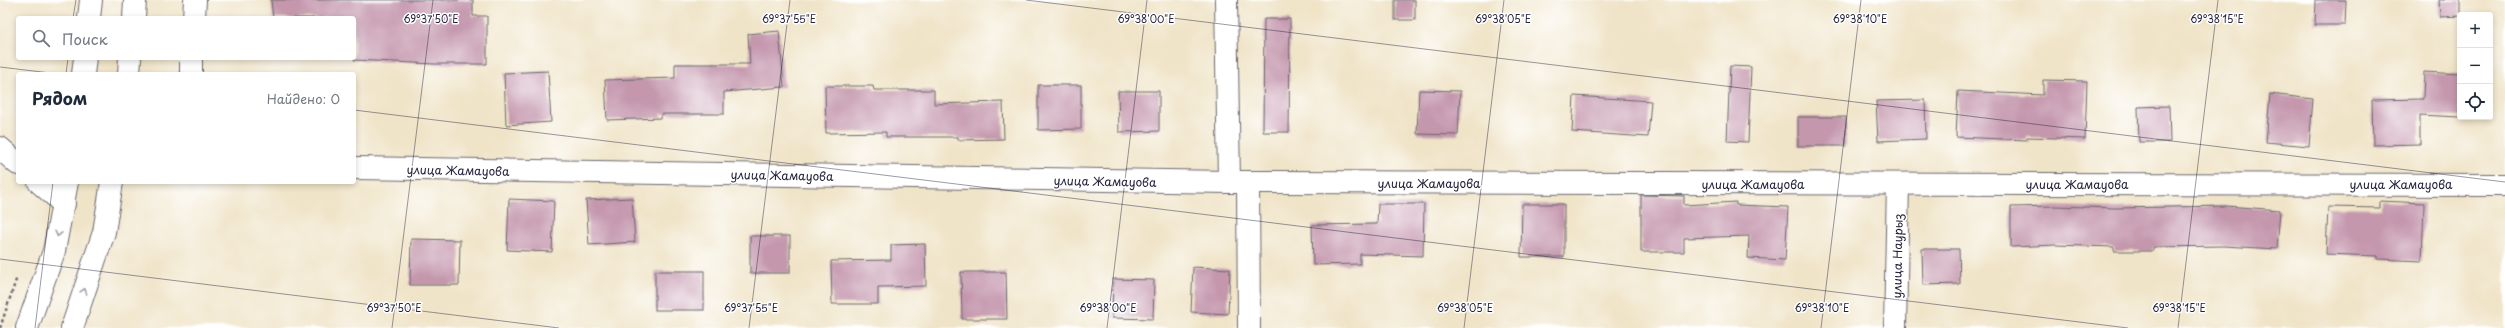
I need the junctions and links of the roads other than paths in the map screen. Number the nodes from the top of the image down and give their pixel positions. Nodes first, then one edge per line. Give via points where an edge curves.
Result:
1 (91, 0) edge
2 (135, 0) edge
3 (195, 0) edge
4 (1226, 0) edge
5 (89, 16) edge
6 (134, 16) edge
7 (194, 16) edge
8 (85, 60) edge
9 (130, 60) edge
10 (192, 60) edge
11 (83, 72) edge
12 (129, 72) edge
13 (191, 72) edge
14 (0, 148) edge
15 (16, 162) edge
16 (356, 168) edge
17 (1238, 182) junction
18 (41, 184) edge
19 (67, 184) edge
20 (112, 184) edge
21 (1898, 184) junction
22 (2505, 184) edge
23 (64, 204) junction
24 (27, 328) edge
25 (72, 328) edge
26 (1249, 328) edge
27 (1896, 328) edge

1 - 5 street
2 - 6 street
3 - 7 street
4 - 17 street
8 - 11 street
9 - 12 street
10 - 13 street
14 - 15 street
16 - 17 street, улица Жамауова
17 - 21 street, улица Жамауова
17 - 26 street
18 - 23 street
19 - 23 street
25 -> 20 street via 104,232
21 - 22 street, улица Жамауова
21 - 27 street, улица Наурыз
23 -> 24 street via 54,251

